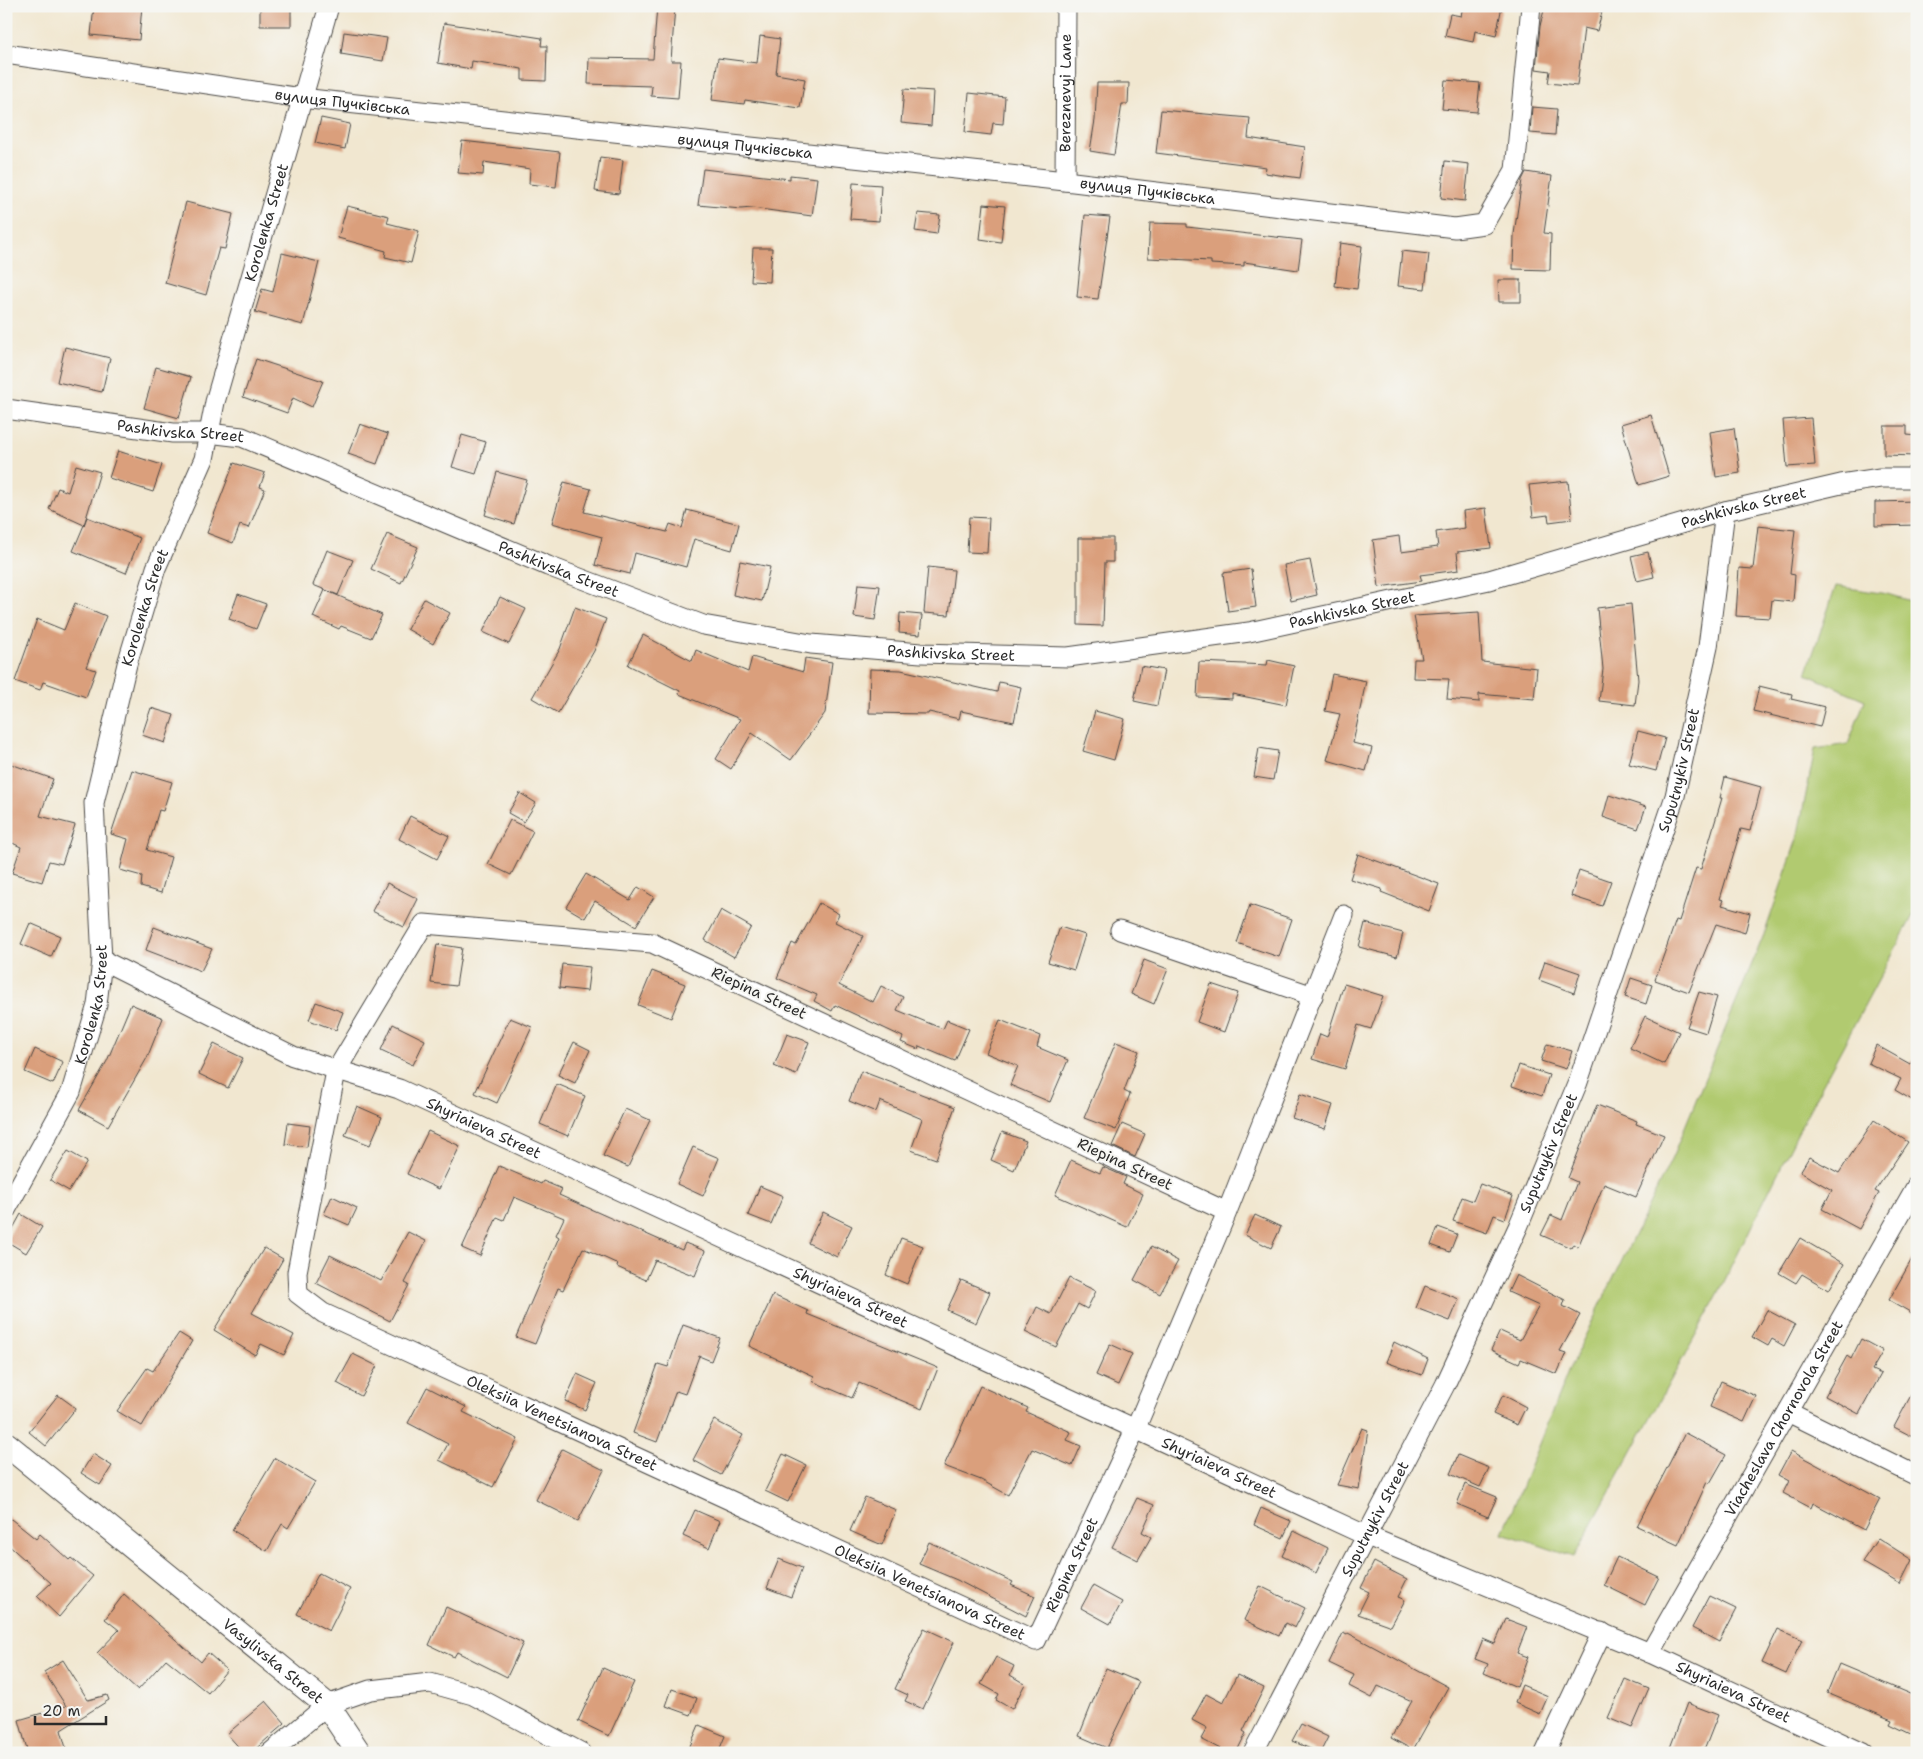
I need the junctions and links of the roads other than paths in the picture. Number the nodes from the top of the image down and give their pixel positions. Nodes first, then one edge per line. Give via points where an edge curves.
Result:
1 (329, 6) edge
2 (1066, 6) edge
3 (1531, 6) edge
4 (6, 54) edge
5 (301, 98) junction
6 (1065, 181) junction
7 (6, 409) edge
8 (208, 433) junction
9 (1917, 478) edge
10 (1725, 511) junction
11 (1344, 915) dead end
12 (1120, 930) dead end
13 (102, 960) junction
14 (1312, 996) junction
15 (336, 1071) junction
16 (1917, 1185) edge
17 (6, 1210) edge
18 (1227, 1212) junction
19 (1788, 1412) junction
20 (1135, 1430) junction
21 (6, 1444) edge
22 (1917, 1476) edge
23 (1365, 1535) junction
24 (1602, 1632) junction
25 (1036, 1641) joint
26 (1650, 1653) junction
27 (327, 1705) junction
28 (270, 1753) edge
29 (359, 1753) edge
30 (582, 1753) edge
31 (1253, 1753) edge
32 (1544, 1753) edge
33 (1863, 1753) edge

1 - 5 street, Korolenka Street
2 - 6 street, Bereznevyi Lane
3 - 6 street, вулиця Пучківська via 1515,170 1484,224 1454,228
4 - 5 street, вулиця Пучківська
5 - 6 street, вулиця Пучківська
5 - 8 street, Korolenka Street
7 - 8 street, Pashkivska Street via 173,434
8 - 10 street, Pashkivska Street via 242,437 548,566 702,625 810,644 921,653 1068,657 1249,632 1489,580
8 - 13 street, Korolenka Street via 204,459 156,568 127,664 94,803
9 - 10 street, Pashkivska Street via 1880,478 1841,484
10 - 23 street, Suputnykiv Street via 1708,647 1675,796 1578,1082 1518,1227 1449,1376
11 - 14 street, Riepina Street
12 - 14 street
13 - 15 street, Shyriaieva Street via 293,1056
13 - 17 street, Korolenka Street via 97,1005 72,1092
14 - 18 street, Riepina Street
15 - 18 street, Riepina Street via 424,924 652,943
15 - 20 street, Shyriaieva Street via 399,1089
15 - 25 street, Oleksiia Venetsianova Street via 297,1272 298,1294 323,1312
16 - 19 street, Viacheslava Chornovola Street
18 - 20 street, Riepina Street
19 - 22 street
19 - 26 street, Viacheslava Chornovola Street
20 - 23 street, Shyriaieva Street
20 - 25 street, Riepina Street
21 - 27 street, Vasylivska Street
23 - 24 street, Shyriaieva Street
23 - 31 street, Suputnykiv Street
24 - 26 street, Shyriaieva Street
24 - 32 street
26 - 33 street, Shyriaieva Street
27 - 28 street
27 - 29 street
27 - 30 street, Vasylivska Street via 370,1690 430,1683 474,1695

